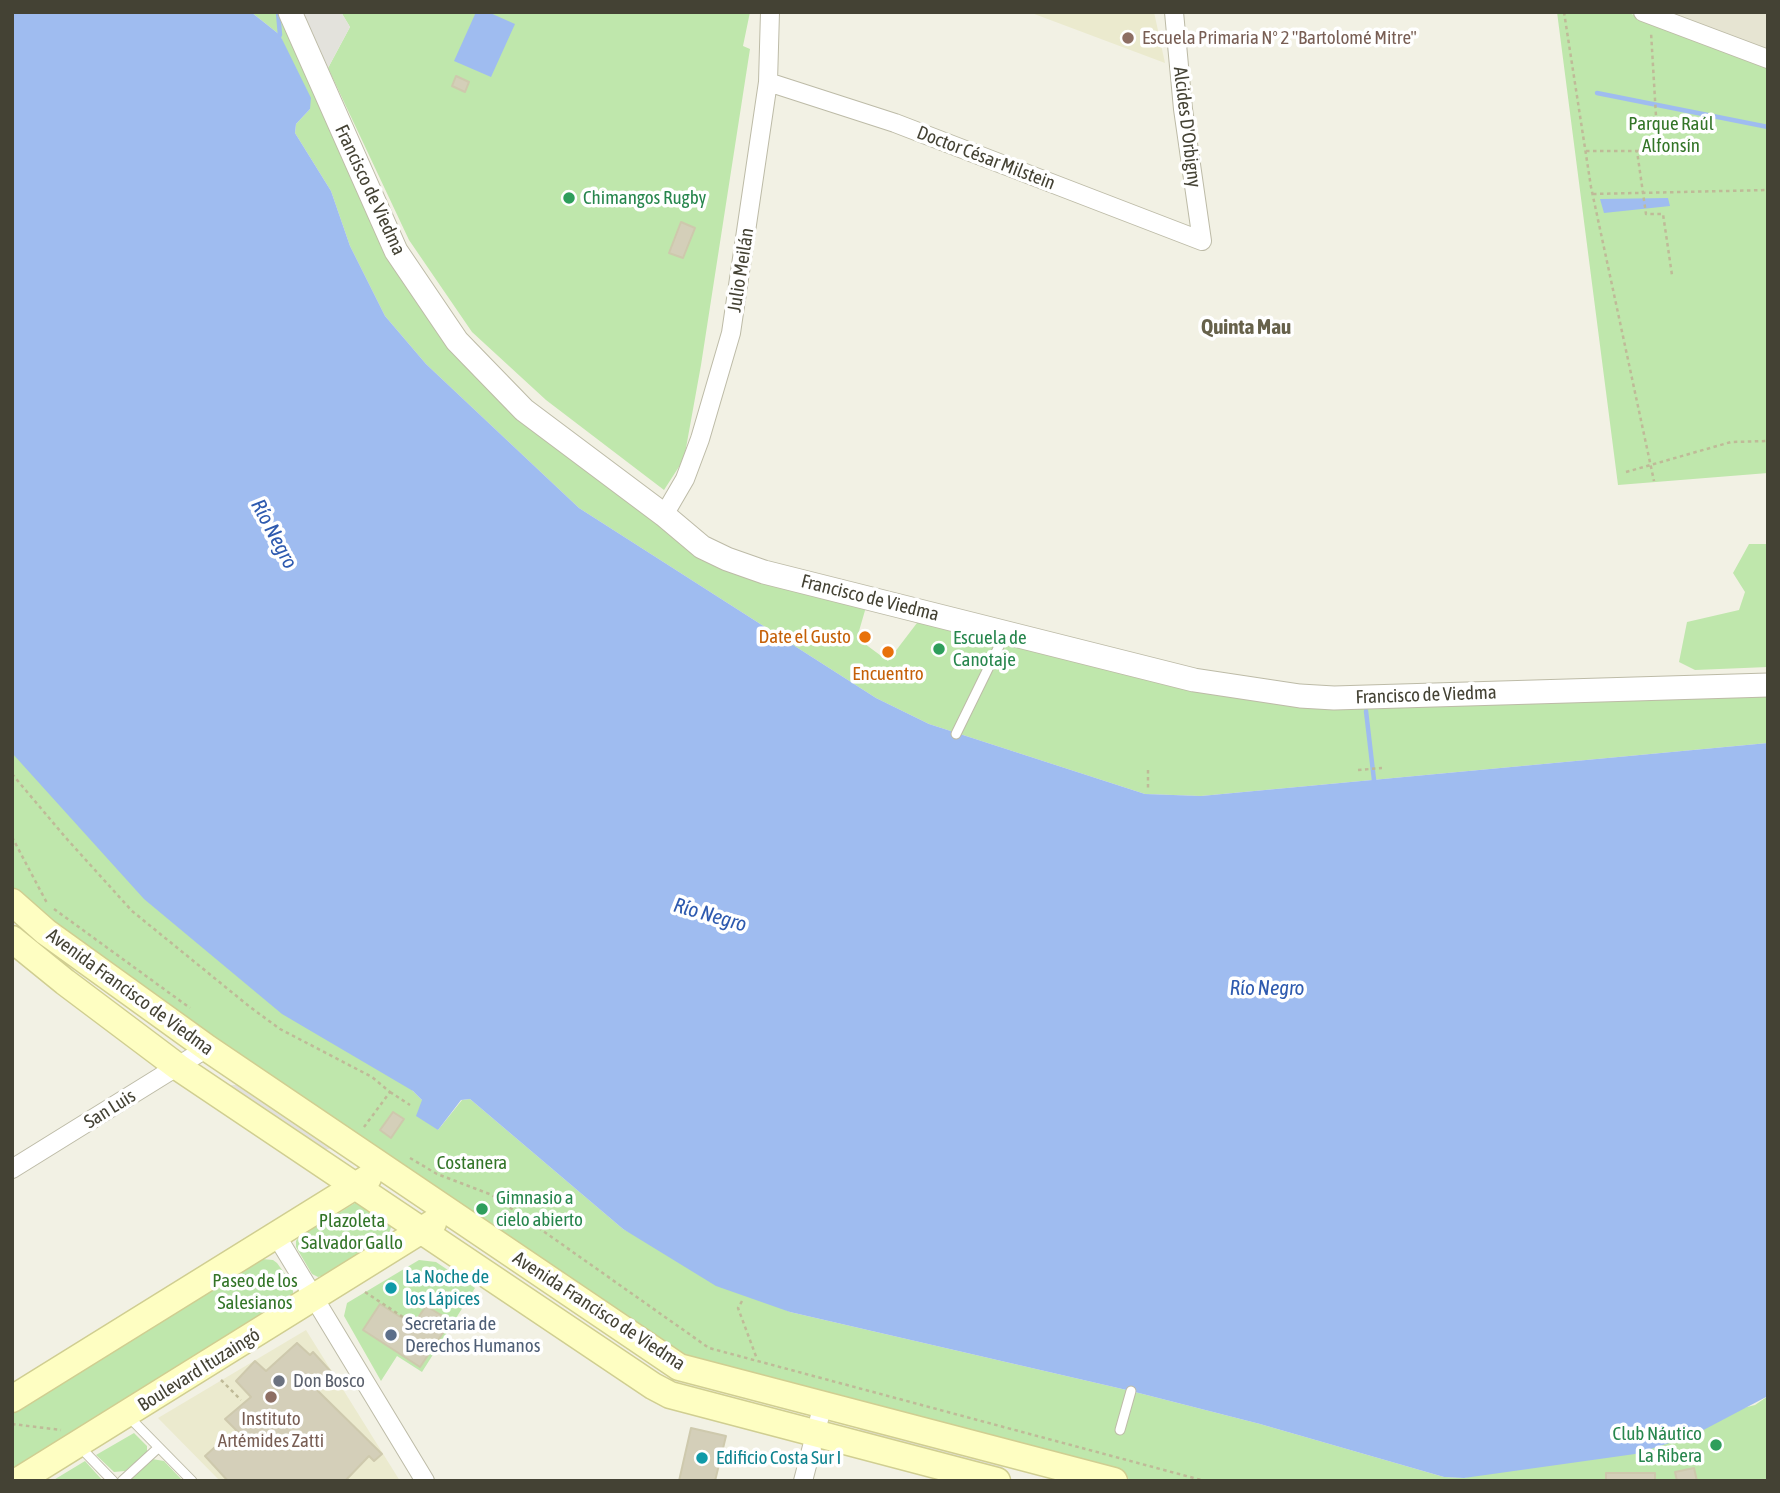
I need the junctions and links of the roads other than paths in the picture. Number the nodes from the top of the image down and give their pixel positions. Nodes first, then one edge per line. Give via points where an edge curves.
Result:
1 (290, 12) edge
2 (769, 12) edge
3 (1174, 12) edge
4 (1646, 14) edge
5 (1768, 59) edge
6 (768, 82) junction
7 (1202, 241) joint
8 (664, 515) junction
9 (1006, 632) junction
10 (1768, 685) edge
11 (956, 734) dead end
12 (12, 902) edge
13 (12, 939) edge
14 (207, 1048) junction
15 (178, 1067) junction
16 (395, 1162) junction
17 (12, 1170) edge
18 (355, 1186) junction
19 (449, 1213) junction
20 (421, 1230) junction
21 (276, 1235) junction
22 (314, 1298) junction
23 (679, 1367) junction
24 (1131, 1391) dead end
25 (670, 1395) junction
26 (12, 1399) edge
27 (823, 1404) junction
28 (127, 1415) junction
29 (1120, 1430) dead end
30 (815, 1434) junction
31 (86, 1440) junction
32 (158, 1448) junction
33 (32, 1478) edge
34 (113, 1481) edge
35 (122, 1481) edge
36 (192, 1481) edge
37 (425, 1481) edge
38 (803, 1481) edge
39 (997, 1481) edge
40 (1114, 1481) edge

1 - 8 street, Francisco de Viedma via 396,251 457,341 524,410
2 - 6 street, Julio Meilán
3 - 7 street, Alcides D'Orbigny
4 - 5 street
6 - 7 street, Doctor César Milstein via 895,123
6 - 8 street, Julio Meilán via 731,333 685,480
8 - 9 street, Francisco de Viedma via 702,547 739,564
9 - 10 street, Francisco de Viedma via 1194,680 1300,696
9 - 11 lane
12 - 14 main road, Avenida Francisco de Viedma via 46,932
13 - 15 main road, Avenida Francisco de Viedma
14 - 15 street, San Luis
14 - 16 main road, Avenida Francisco de Viedma
15 - 17 street, San Luis
15 - 18 main road, Avenida Francisco de Viedma
16 - 18 main road
16 - 19 main road, Avenida Francisco de Viedma
18 - 20 main road, Avenida Francisco de Viedma
18 - 21 main road
19 - 20 main road, Boulevard Ituzaingó
19 - 23 main road, Avenida Francisco de Viedma
20 - 22 main road, Boulevard Ituzaingó
20 - 25 main road, Avenida Francisco de Viedma
21 - 22 street
21 - 26 main road
22 - 28 main road, Boulevard Ituzaingó
22 - 37 street
23 - 25 main road
23 - 27 main road, Avenida Francisco de Viedma
24 - 29 lane
25 - 30 main road, Avenida Francisco de Viedma
27 - 30 street
27 - 40 main road, Avenida Francisco de Viedma
28 - 31 main road, Boulevard Ituzaingó
28 - 32 lane
30 - 38 street
30 - 39 main road, Avenida Francisco de Viedma
31 - 33 main road, Boulevard Ituzaingó
31 - 34 lane
32 - 35 lane
32 - 36 lane

